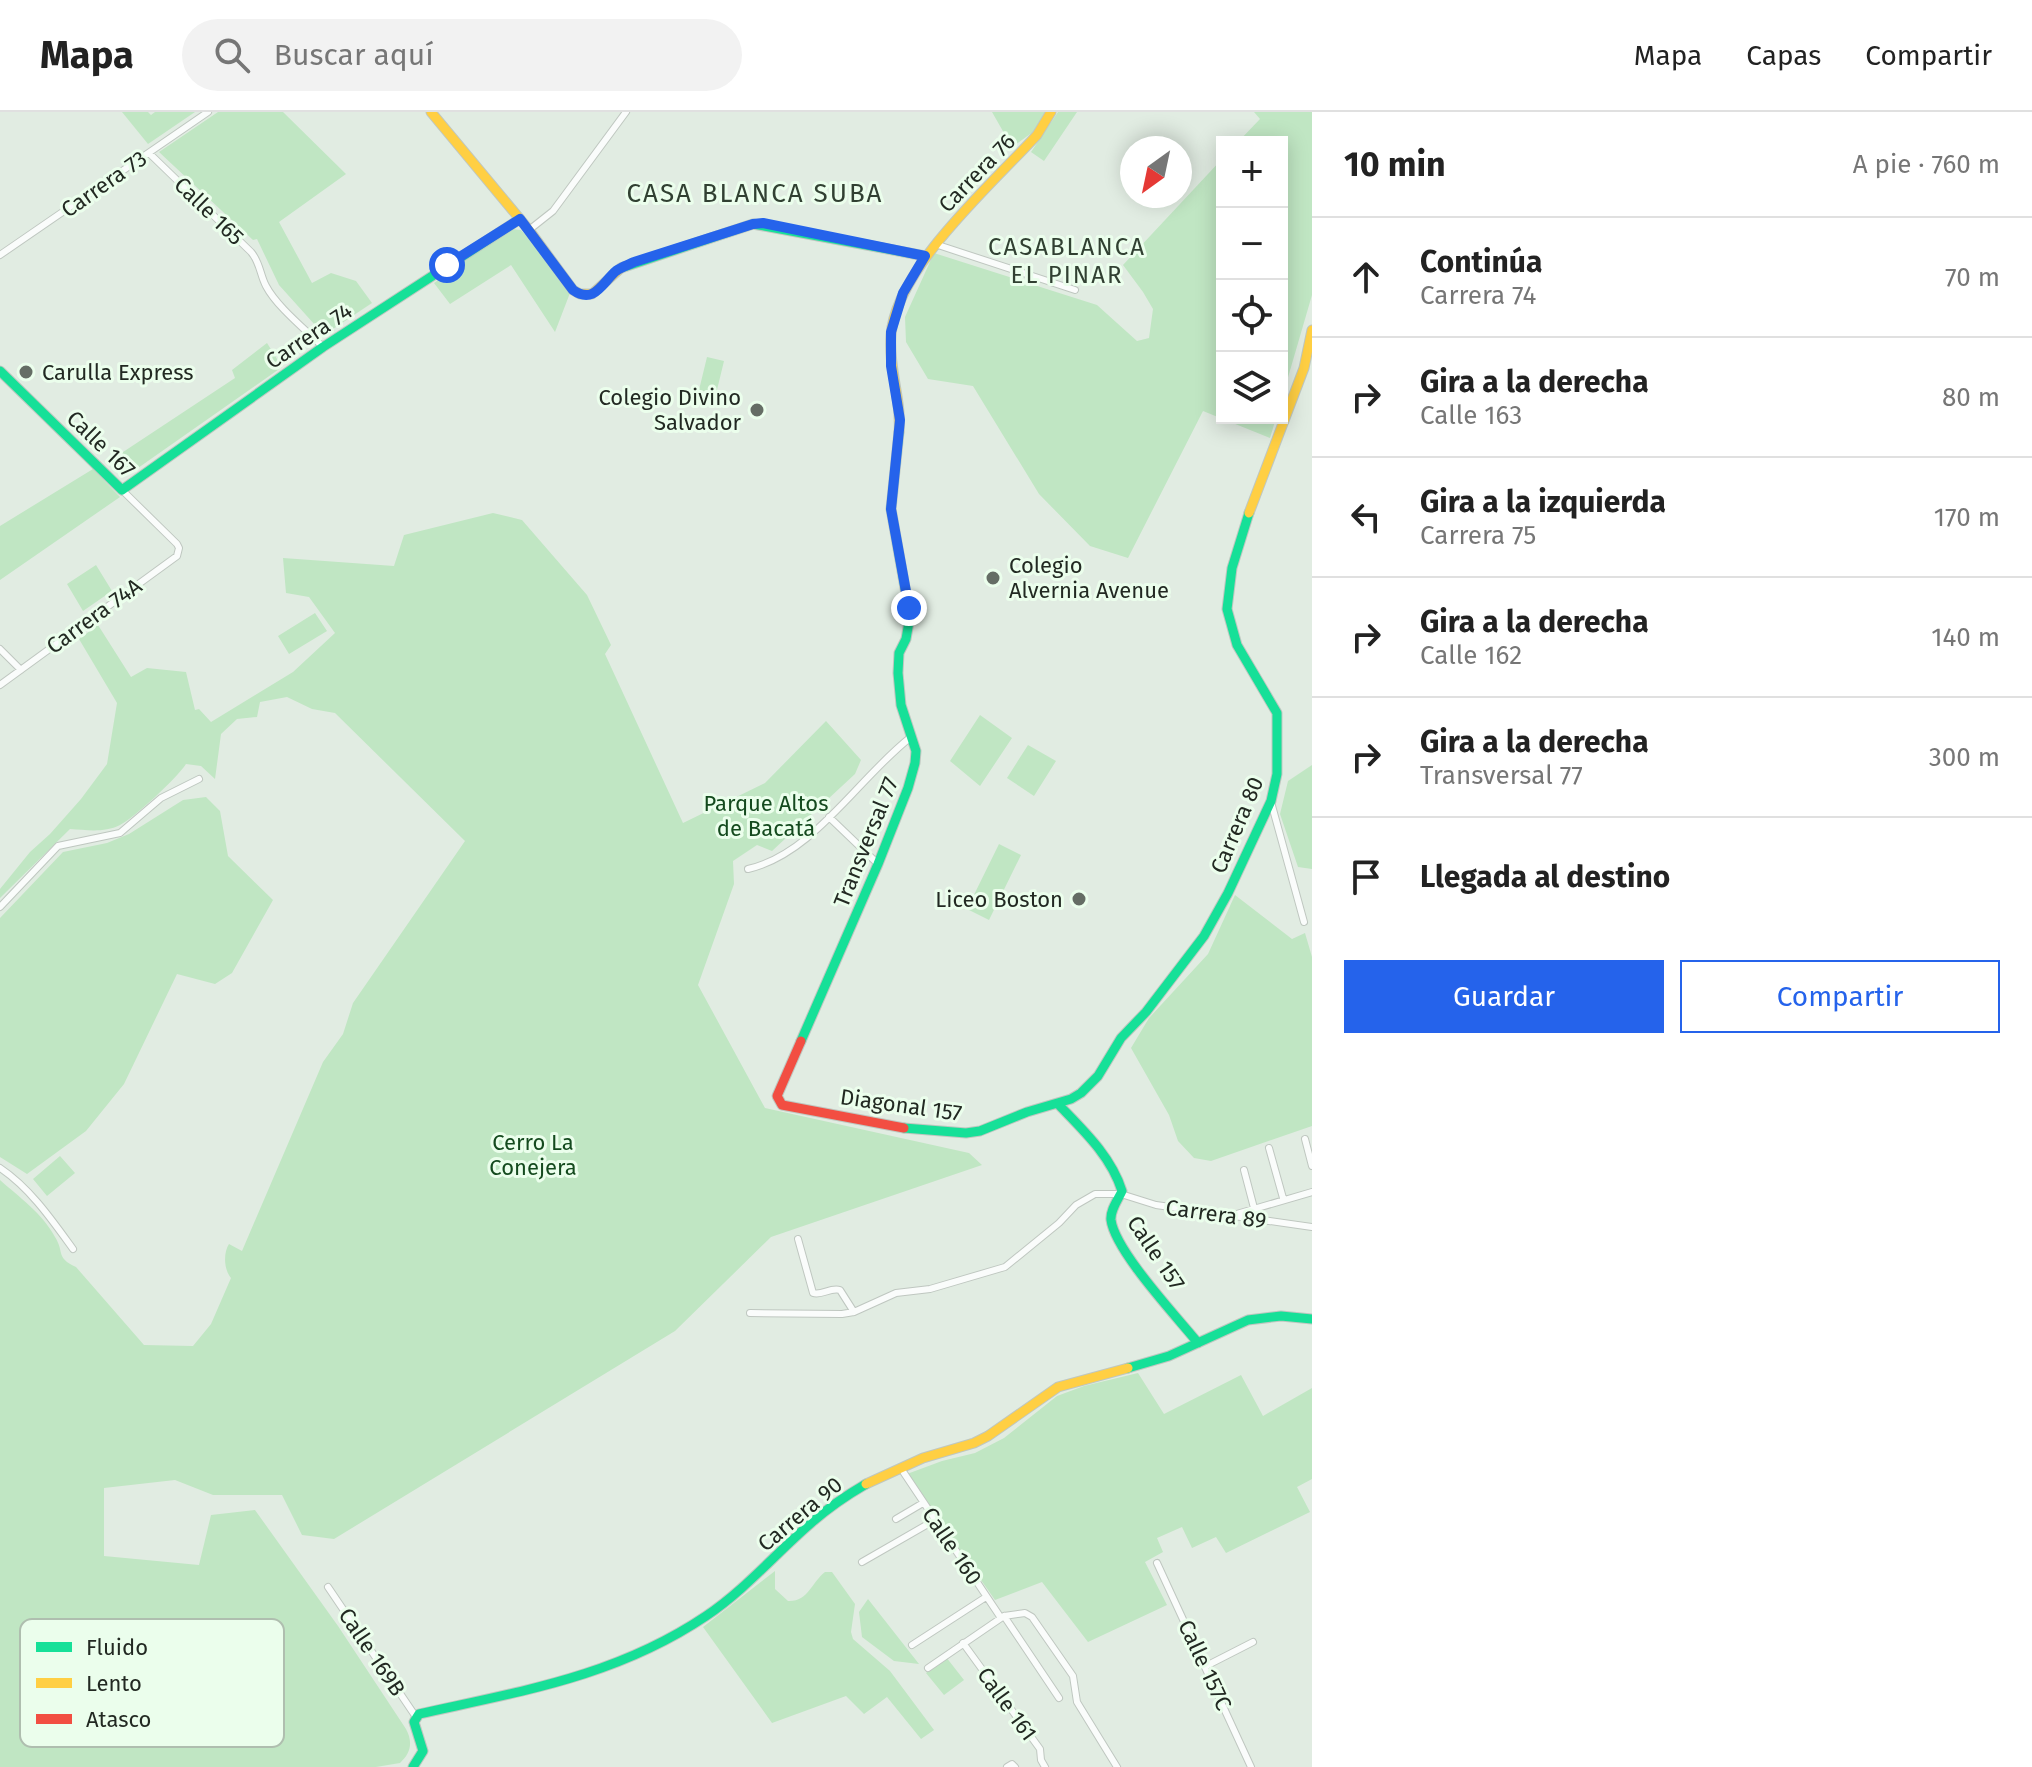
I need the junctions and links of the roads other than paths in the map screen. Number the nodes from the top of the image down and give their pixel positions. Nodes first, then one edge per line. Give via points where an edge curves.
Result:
1 (208, 112) edge
2 (431, 112) edge
3 (626, 112) edge
4 (1051, 112) edge
5 (149, 153) junction
6 (520, 219) junction
7 (529, 230) junction
8 (32, 233) junction
9 (37, 241) dead end
10 (935, 244) junction
11 (0, 255) edge
12 (925, 256) junction
13 (1075, 290) dead end
14 (1312, 330) edge
15 (323, 347) junction
16 (0, 371) edge
17 (10, 381) junction
18 (0, 387) edge
19 (122, 490) junction
20 (177, 544) joint
21 (0, 649) edge
22 (21, 670) junction
23 (0, 685) edge
24 (911, 737) junction
25 (199, 779) dead end
26 (1271, 801) junction
27 (829, 817) junction
28 (878, 864) junction
29 (748, 869) dead end
30 (0, 907) edge
31 (1304, 922) dead end
32 (1058, 1104) junction
33 (782, 1105) joint
34 (1305, 1139) dead end
35 (1269, 1148) dead end
36 (1312, 1166) edge
37 (0, 1168) edge
38 (1244, 1170) dead end
39 (1312, 1192) edge
40 (1121, 1194) junction
41 (1283, 1198) junction
42 (1254, 1208) junction
43 (1226, 1217) junction
44 (1312, 1227) edge
45 (798, 1239) dead end
46 (73, 1249) dead end
47 (854, 1312) junction
48 (750, 1313) dead end
49 (1312, 1319) edge
50 (1198, 1343) junction
51 (904, 1473) dead end
52 (923, 1503) junction
53 (896, 1519) dead end
54 (935, 1520) junction
55 (862, 1562) dead end
56 (1157, 1563) dead end
57 (328, 1587) dead end
58 (986, 1597) junction
59 (1002, 1617) junction
60 (1253, 1642) dead end
61 (963, 1643) junction
62 (912, 1645) dead end
63 (1206, 1666) junction
64 (928, 1668) dead end
65 (1059, 1698) dead end
66 (416, 1717) junction
67 (413, 1767) edge
68 (1045, 1767) edge
69 (1117, 1767) edge
70 (1251, 1767) edge

1 - 5 street, Carrera 73
2 - 6 street
3 - 7 street via 553,211
4 - 10 street, Carrera 76 via 1037,135
5 - 8 street, Carrera 73
5 - 15 street, Calle 165 via 251,252 266,287
6 - 7 street
6 - 15 street, Carrera 74
7 - 12 street via 578,294 595,294 620,268 634,262 763,223
8 - 9 street
8 - 11 street, Carrera 73
10 - 12 street, Carrera 76
10 - 13 street
12 - 24 street, Transversal 77 via 903,293 891,332 900,429 891,509 910,616 898,673
14 - 26 street, Carrera 80 via 1304,368 1232,568 1227,609 1237,645 1277,713 1277,774
15 - 19 street, Carrera 74
16 - 17 street, Calle 167
17 - 18 street
17 - 19 street, Calle 167
19 - 20 street, Calle 167
20 - 22 street, Carrera 74A via 174,559
21 - 22 street
22 - 23 street, Carrera 74A
24 - 27 street
24 - 28 street, Transversal 77 via 916,751 913,773
25 - 30 street via 161,798 120,833 58,846
26 - 31 street
26 - 32 street, Carrera 80 via 1204,936 1121,1038 1098,1076 1081,1093
27 - 28 street
27 - 29 street via 781,858
28 - 33 street, Transversal 77 via 777,1096
32 - 33 street, Diagonal 157 via 980,1131 955,1133
32 - 40 street, Calle 157 via 1112,1168
34 - 36 street
35 - 41 street
37 - 46 street via 52,1219
38 - 42 street
39 - 41 street
40 - 43 street, Carrera 89
40 - 47 street via 1087,1197 1005,1267 896,1293
40 - 50 street, Calle 157 via 1111,1220 1122,1245
41 - 42 street
42 - 43 street
43 - 44 street, Carrera 89
45 - 47 street via 810,1289 817,1295 840,1290
47 - 48 street
49 - 50 street, Carrera 90 via 1259,1317
50 - 66 street, Carrera 90 via 1058,1387 988,1436 870,1481 813,1521 800,1541 707,1616 635,1657 574,1679 436,1708
51 - 52 street, Calle 160
52 - 53 street
52 - 54 street, Calle 160
54 - 55 street
54 - 58 street, Calle 160
56 - 63 street, Calle 157C
57 - 66 street, Calle 169B
58 - 59 street, Calle 160
58 - 62 street
59 - 61 street
59 - 65 street, Calle 160
59 - 69 street via 1032,1617 1073,1676 1077,1702
60 - 63 street
61 - 64 street
61 - 68 street, Calle 161 via 1040,1749
63 - 70 street, Calle 157C
66 - 67 street via 424,1750

